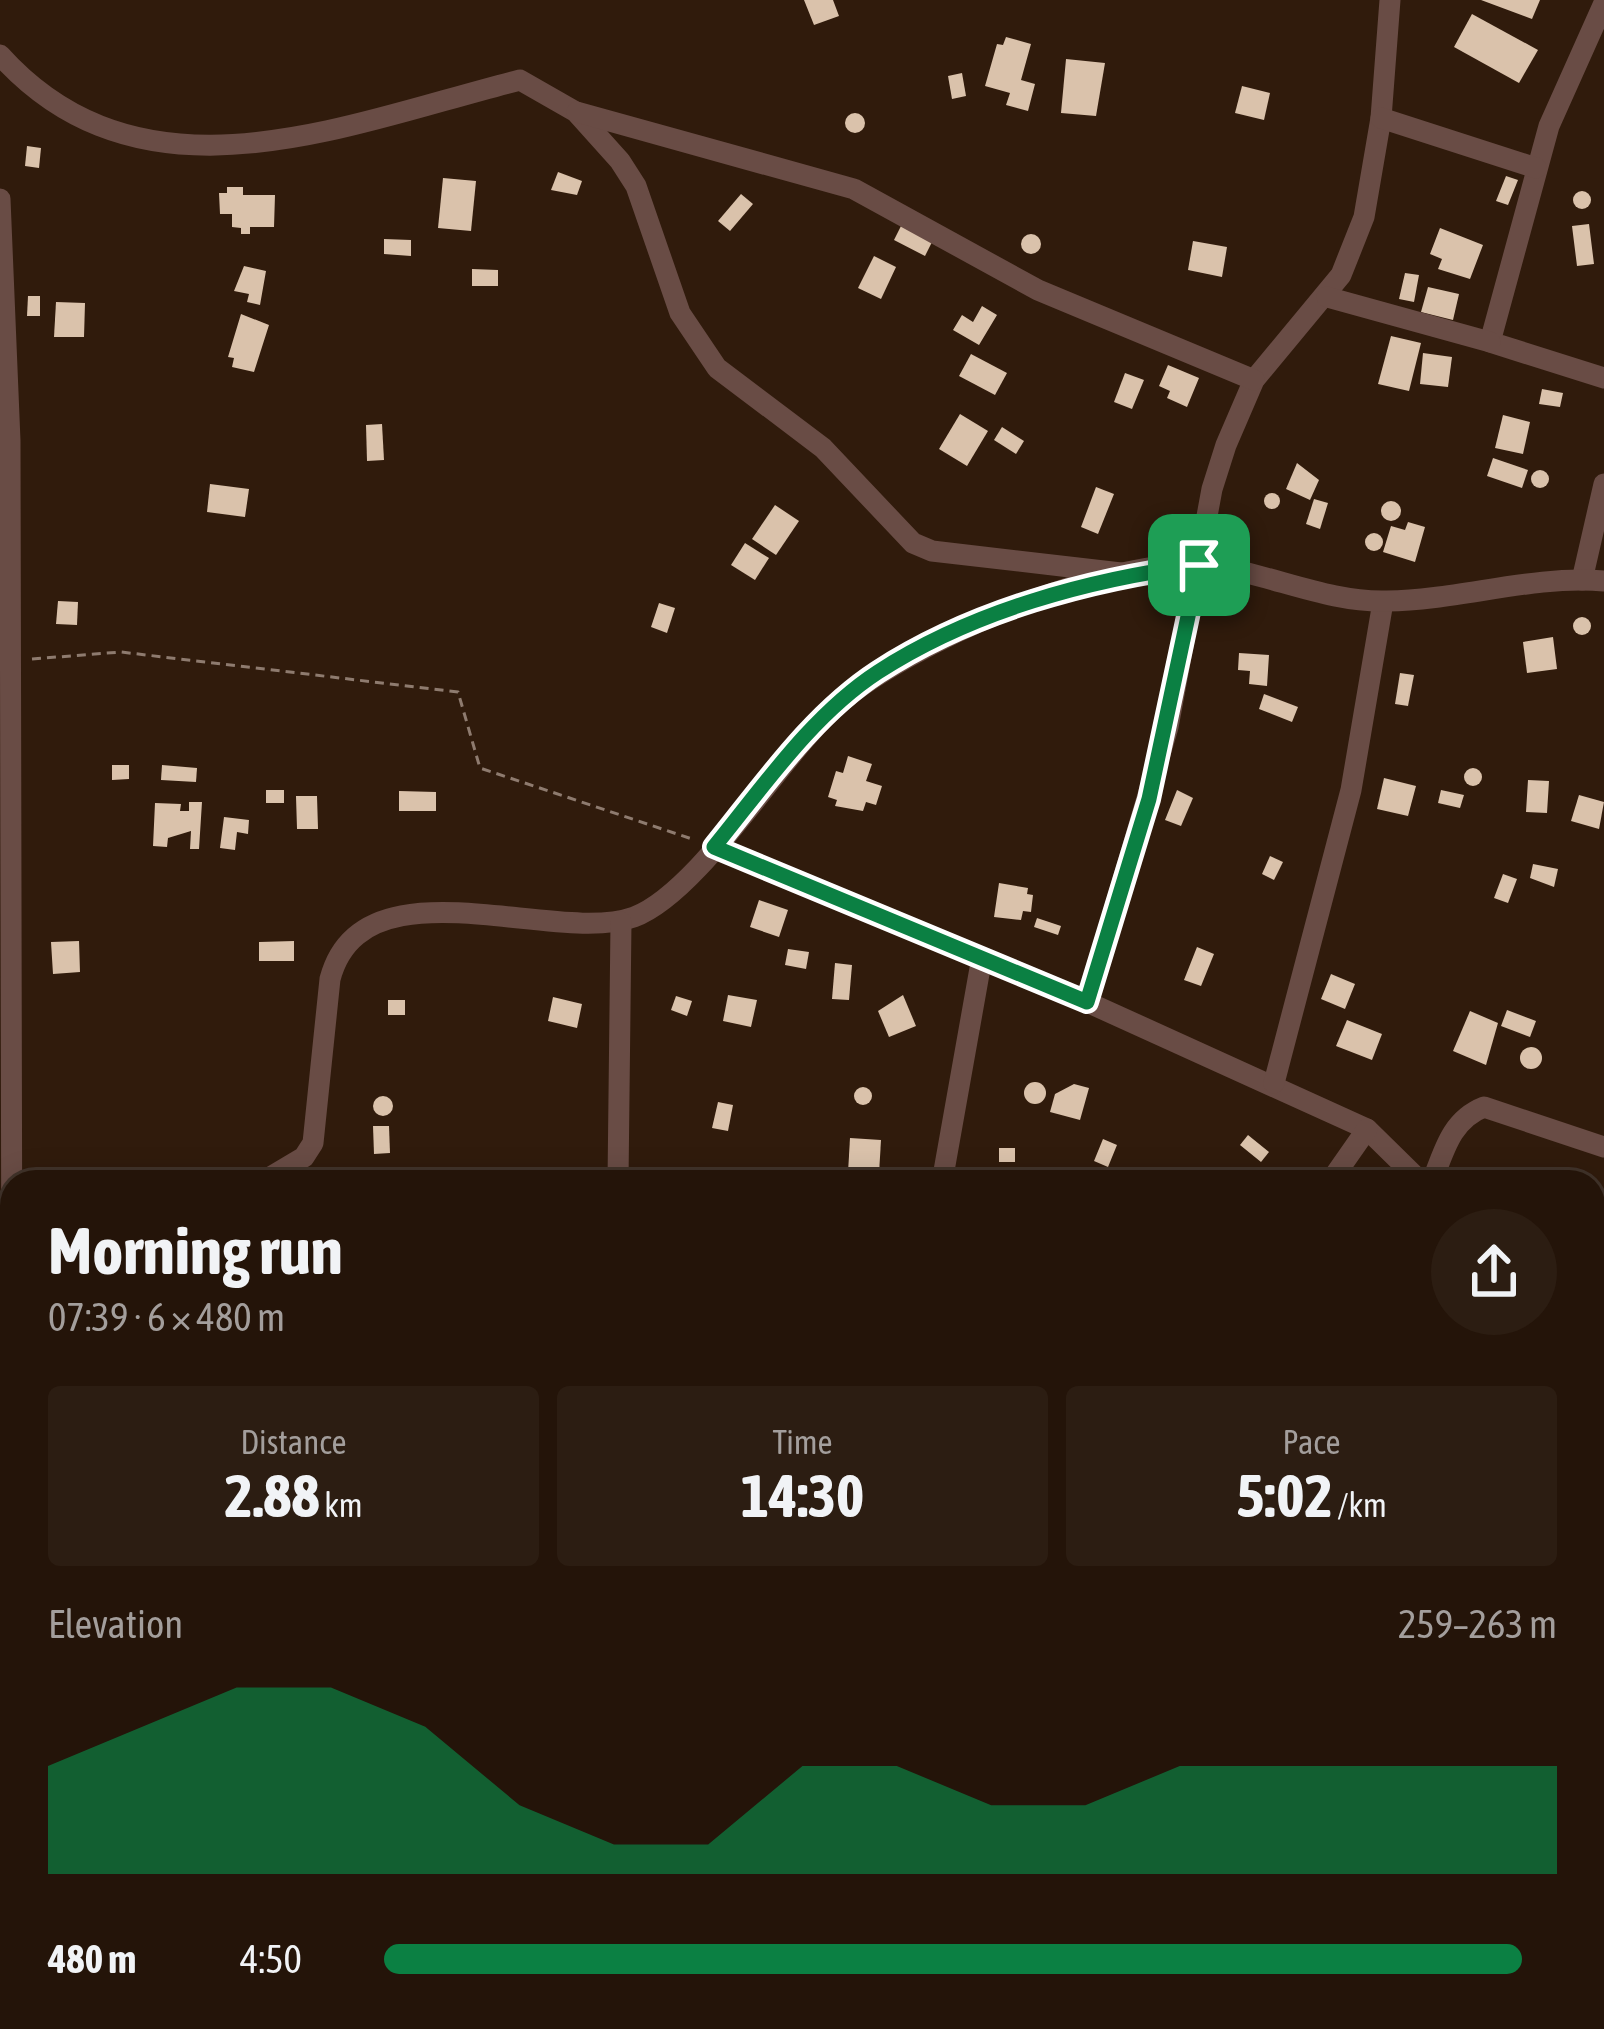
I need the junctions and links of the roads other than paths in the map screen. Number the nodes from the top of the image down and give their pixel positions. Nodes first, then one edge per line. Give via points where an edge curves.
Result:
1 (1390, 0) edge
2 (1604, 3) edge
3 (1596, 40) edge
4 (0, 55) edge
5 (576, 112) junction
6 (1381, 118) junction
7 (1537, 168) junction
8 (0, 199) edge
9 (1327, 297) junction
10 (1490, 342) junction
11 (1604, 378) edge
12 (1254, 380) junction
13 (1604, 484) edge
14 (1199, 565) junction
15 (1127, 574) junction
16 (1593, 580) edge
17 (1383, 602) junction
18 (714, 847) junction
19 (621, 922) junction
20 (982, 957) junction
21 (1087, 1002) junction
22 (1274, 1083) junction
23 (1366, 1129) junction
24 (1604, 1147) edge
25 (11, 1170) edge
26 (282, 1170) edge
27 (618, 1170) edge
28 (944, 1170) edge
29 (1338, 1170) edge
30 (1409, 1170) edge
31 (1437, 1170) edge

1 - 6 street
2 - 3 street
3 - 7 street
4 - 5 street via 28,86 75,112 200,148 362,125 520,80
5 - 12 street via 854,189 1038,290
5 - 15 street via 636,186 698,345 739,389 823,448 913,543
6 - 7 street
6 - 9 street via 1364,217
7 - 10 street
8 - 25 street via 9,353
9 - 10 street
9 - 12 street
10 - 11 street
12 - 14 street via 1212,488
13 - 16 street
14 - 15 street
14 - 17 street
14 - 21 street via 1149,799
15 - 18 street via 1035,600 877,673 797,746
16 - 17 street
17 - 22 street via 1351,790
18 - 19 street via 659,903
18 - 20 street
19 - 26 street via 443,914 359,932 335,958 330,979 314,1143
19 - 27 street
20 - 21 street
20 - 28 street
21 - 22 street
22 - 23 street
23 - 29 street
23 - 30 street
24 - 31 street via 1484,1107 1453,1130

